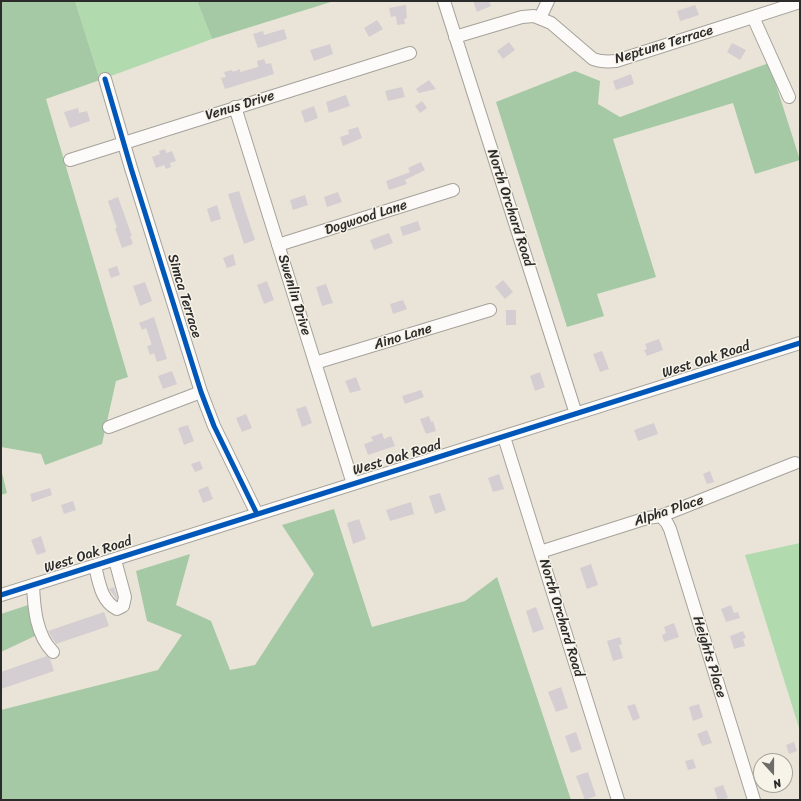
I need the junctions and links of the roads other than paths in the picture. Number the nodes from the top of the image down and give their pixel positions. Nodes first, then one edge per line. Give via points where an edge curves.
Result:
1 (444, 1) edge
2 (548, 1) edge
3 (800, 2) edge
4 (753, 17) junction
5 (540, 18) junction
6 (455, 37) junction
7 (410, 53) dead end
8 (105, 78) dead end
9 (789, 98) dead end
10 (235, 107) junction
11 (124, 142) junction
12 (70, 160) dead end
13 (453, 190) dead end
14 (278, 245) junction
15 (490, 310) dead end
16 (800, 343) edge
17 (315, 363) junction
18 (201, 392) junction
19 (576, 414) junction
20 (109, 427) dead end
21 (504, 437) junction
22 (795, 463) dead end
23 (353, 484) junction
24 (257, 514) junction
25 (661, 516) junction
26 (540, 552) junction
27 (115, 560) junction
28 (95, 566) junction
29 (33, 585) junction
30 (1, 595) edge
31 (53, 652) dead end
32 (618, 800) edge
33 (754, 800) edge

1 - 6 street, North Orchard Road
2 - 5 street
3 - 4 street, Neptune Terrace
4 - 5 street, Neptune Terrace via 608,62 593,59
4 - 9 street
5 - 6 street via 522,17
6 - 19 street, North Orchard Road
7 - 10 street, Venus Drive
8 - 11 street, Simca Terrace
10 - 11 street, Venus Drive
10 - 14 street, Swenlin Drive
11 - 12 street, Venus Drive
11 - 18 street, Simca Terrace
13 - 14 street, Dogwood Lane
14 - 17 street, Swenlin Drive
15 - 17 street, Aino Lane
16 - 19 street, West Oak Road
17 - 23 street, Swenlin Drive
18 - 20 street
18 - 24 street, Simca Terrace via 214,426
19 - 21 street, West Oak Road
21 - 23 street, West Oak Road
21 - 26 street, North Orchard Road
22 - 25 street, Alpha Place
23 - 24 street, West Oak Road
24 - 27 street, West Oak Road
25 - 26 street, Alpha Place
25 - 33 street, Heights Place via 670,529
26 - 32 street, North Orchard Road
27 - 28 street, West Oak Road
27 - 28 street via 125,597 122,606 117,609 105,600
28 - 29 street, West Oak Road
29 - 30 street, West Oak Road
29 - 31 street via 34,608 41,634

